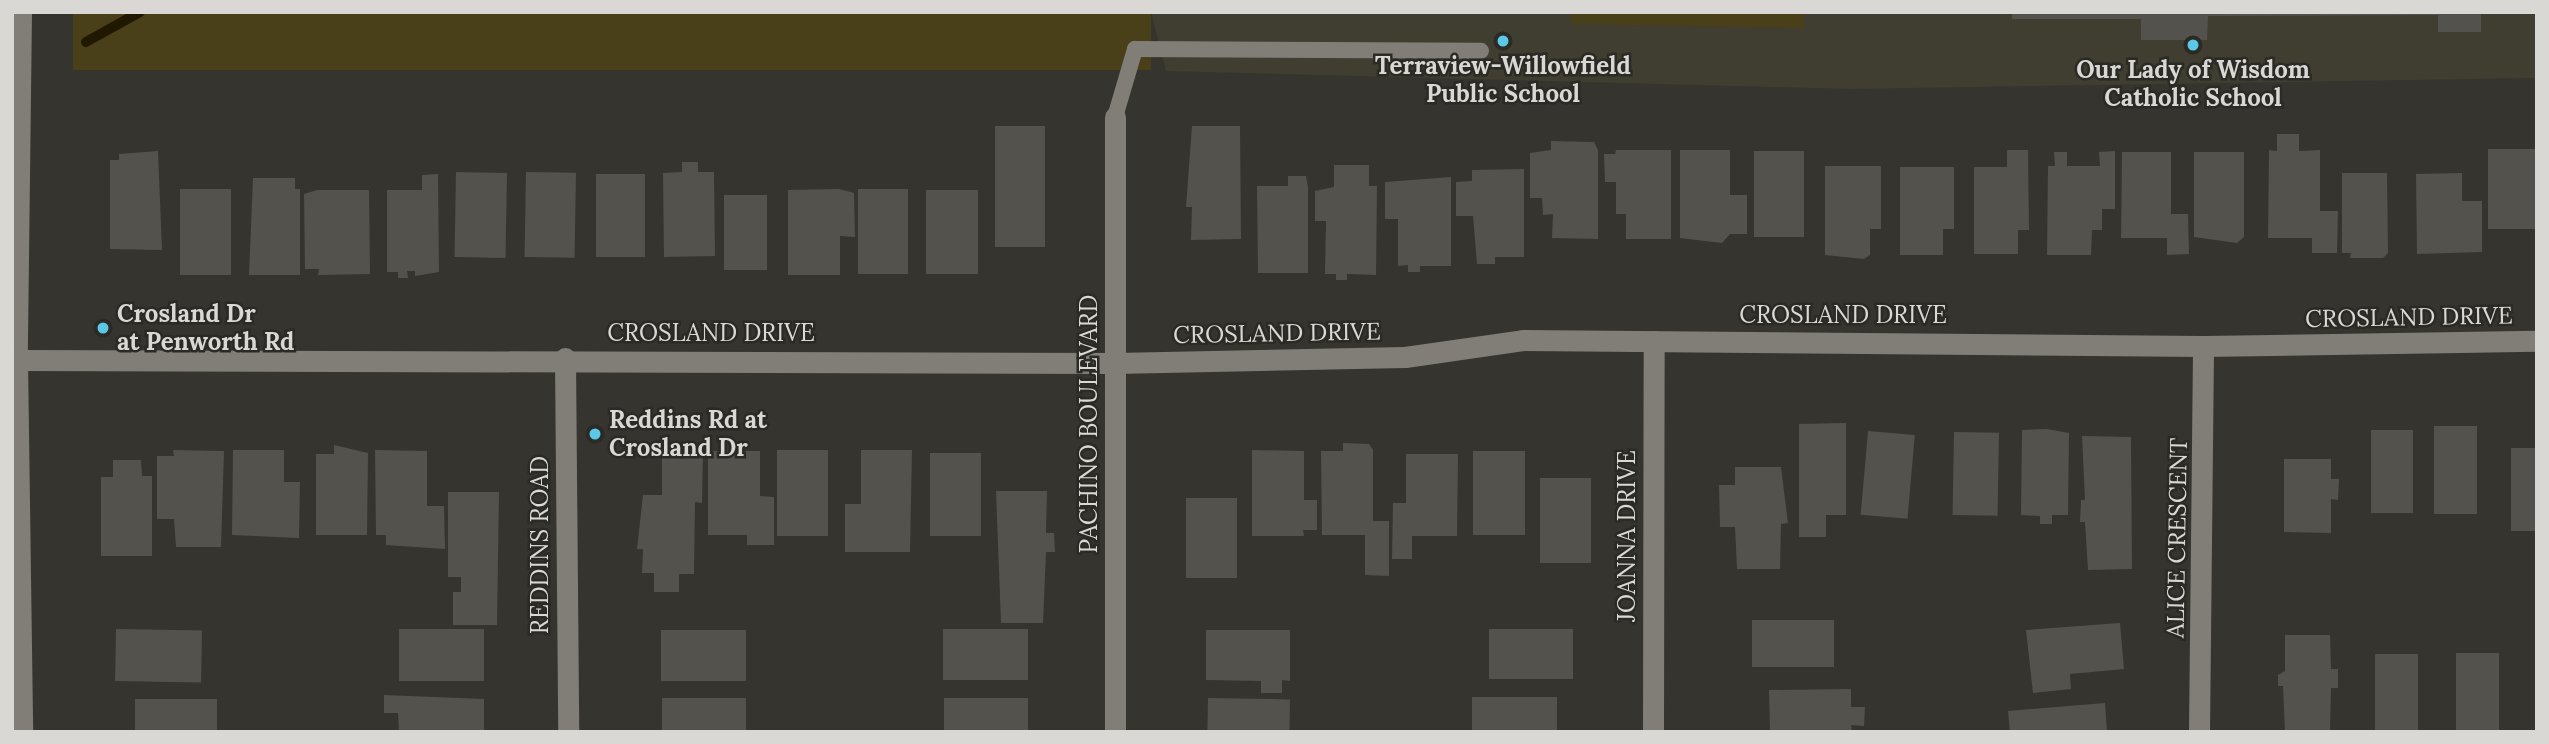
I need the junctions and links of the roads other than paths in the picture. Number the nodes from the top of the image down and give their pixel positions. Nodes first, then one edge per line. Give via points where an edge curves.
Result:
1 (21, 12) edge
2 (1481, 51) dead end
3 (1115, 117) joint
4 (1654, 341) junction
5 (2537, 341) edge
6 (2203, 346) junction
7 (565, 358) junction
8 (17, 360) junction
9 (1115, 363) junction
10 (22, 732) edge
11 (568, 732) edge
12 (1115, 732) edge
13 (1653, 732) edge
14 (2199, 732) edge

1 - 8 street
2 - 3 lane via 1135,49
3 - 9 street, PACHINO BOULEVARD
4 - 6 street, CROSLAND DRIVE
4 - 9 street, CROSLAND DRIVE via 1523,340 1405,357
4 - 13 street, JOANNA DRIVE
5 - 6 street, CROSLAND DRIVE
6 - 14 street, ALICE CRESCENT
7 - 8 street, CROSLAND DRIVE
7 - 9 street, CROSLAND DRIVE
7 - 11 street, REDDINS ROAD
8 - 10 street
9 - 12 street, PACHINO BOULEVARD

